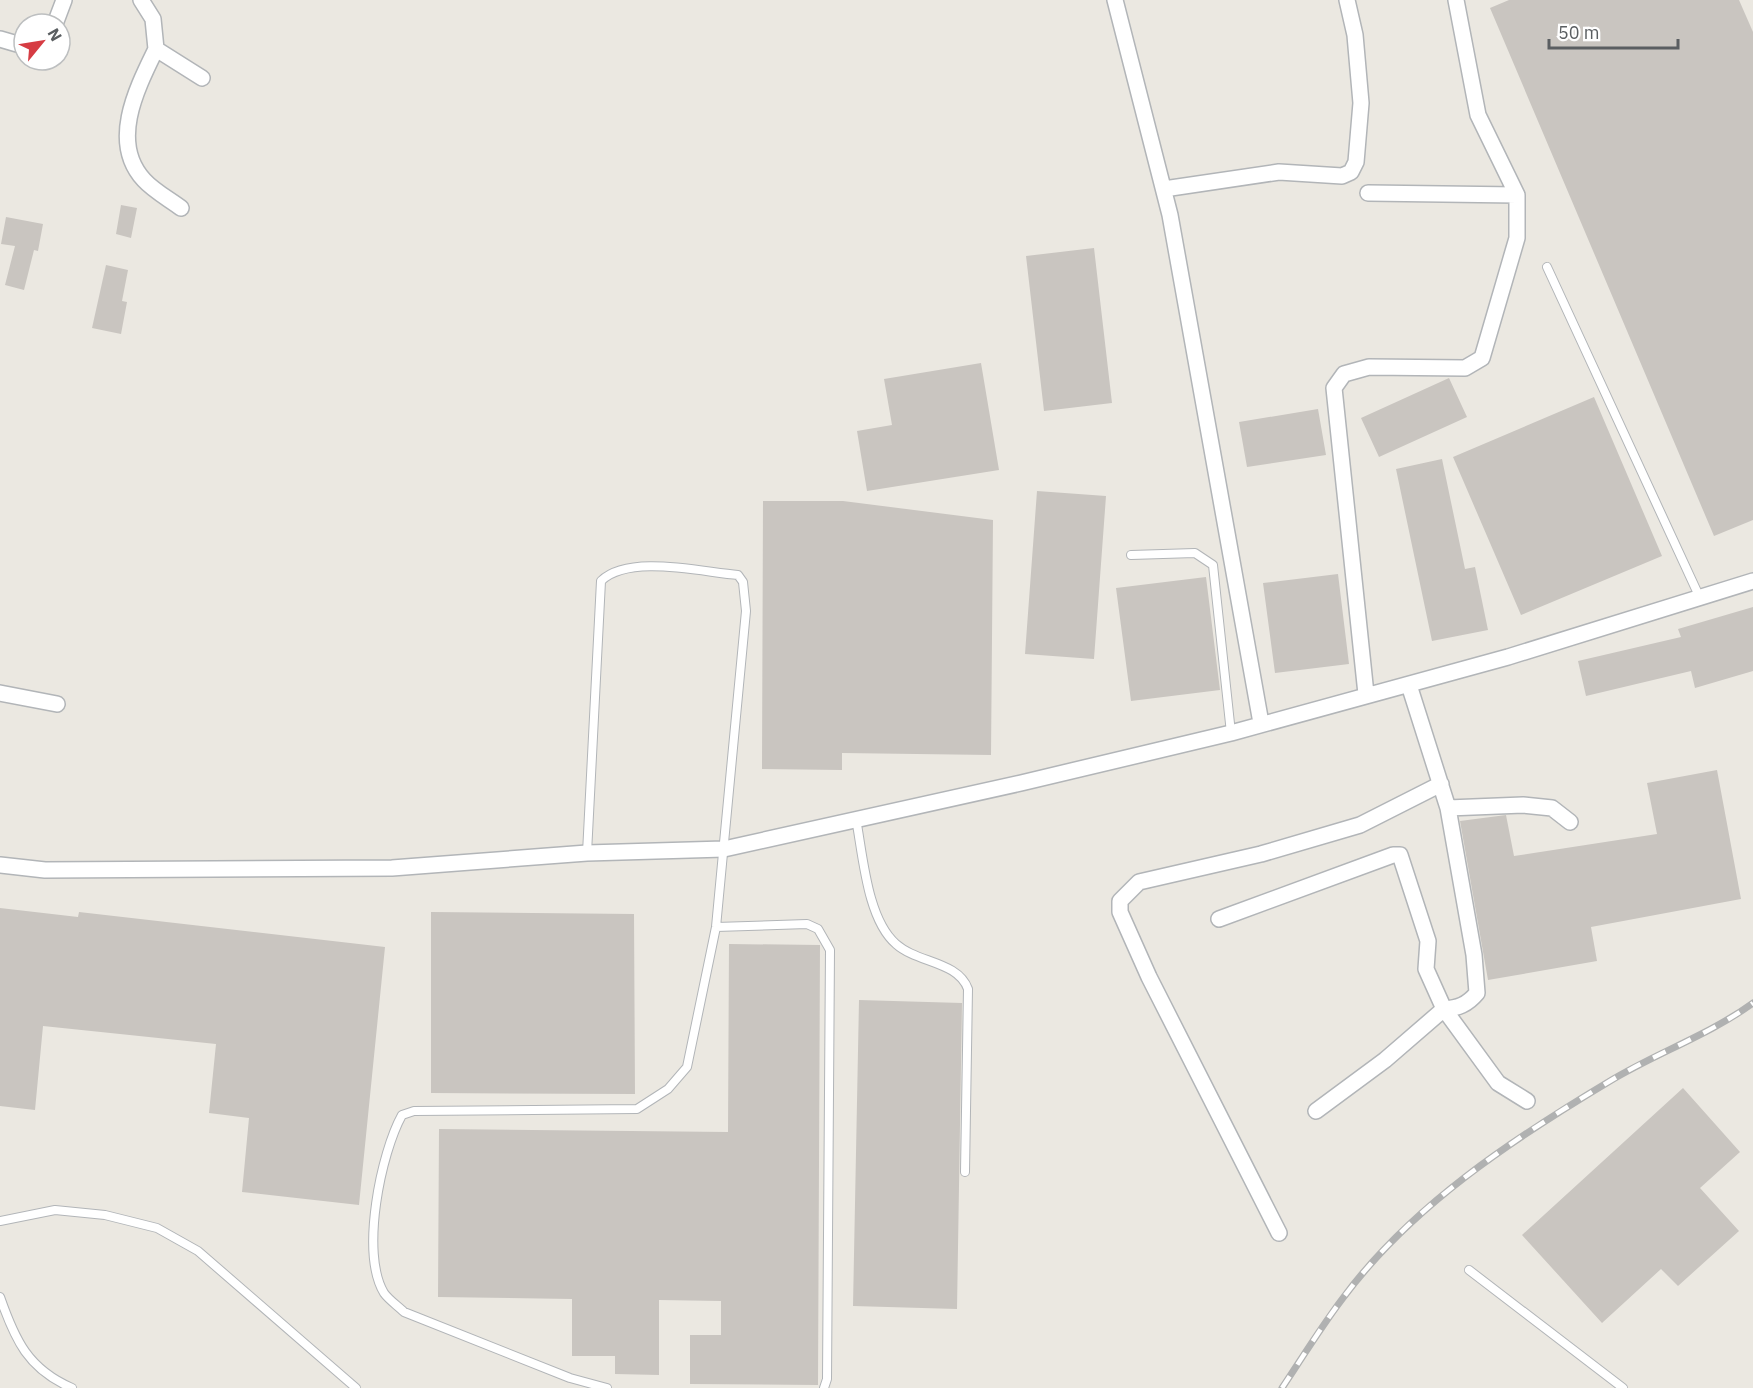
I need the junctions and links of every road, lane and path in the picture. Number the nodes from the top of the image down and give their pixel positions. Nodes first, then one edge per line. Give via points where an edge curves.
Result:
1 (141, 0) edge
2 (1115, 0) edge
3 (1347, 0) edge
4 (1455, 0) edge
5 (156, 49) junction
6 (202, 78) dead end
7 (1164, 189) junction
8 (1368, 193) dead end
9 (1517, 195) junction
10 (181, 208) dead end
11 (1547, 267) dead end
12 (1131, 555) dead end
13 (1753, 581) edge
14 (1701, 599) junction
15 (1410, 685) junction
16 (0, 693) edge
17 (1366, 694) junction
18 (57, 704) dead end
19 (1261, 723) junction
20 (1231, 733) junction
21 (1441, 784) junction
22 (1448, 808) junction
23 (856, 819) junction
24 (1570, 822) dead end
25 (724, 849) junction
26 (587, 853) junction
27 (0, 865) edge
28 (1219, 920) dead end
29 (716, 927) junction
30 (1444, 1009) junction
31 (1527, 1101) dead end
32 (1316, 1111) dead end
33 (965, 1172) dead end
34 (0, 1221) edge
35 (1279, 1233) dead end
36 (1469, 1270) dead end
37 (0, 1297) edge
38 (72, 1388) edge
39 (356, 1388) edge
40 (607, 1388) edge
41 (824, 1388) edge
42 (1623, 1388) edge

1 - 5 street via 153,19
2 - 7 street
3 - 7 street via 1355,35 1361,103 1356,162 1351,172 1342,176 1279,172
4 - 9 street via 1478,115
5 - 6 street
5 - 10 street via 130,113 129,155 143,179
7 - 19 street
8 - 9 street
9 - 17 street via 1517,238 1482,358 1465,368 1369,368 1344,374 1334,388
11 - 14 lane
12 - 20 lane via 1195,553 1213,565
13 - 14 street
14 - 15 street
15 - 17 street
15 - 21 street
16 - 18 street
17 - 19 street
19 - 20 street
20 - 23 street
21 - 22 street
21 - 35 street via 1360,825 1262,854 1139,882 1120,901 1120,912 1149,977
22 - 24 street via 1552,808
22 - 30 street via 1478,981 1477,993 1466,1004
23 - 25 street
23 - 33 lane via 870,894 895,944 946,967 960,976 968,990
25 - 26 street
25 - 26 lane via 746,611 743,582 738,575 632,566 601,581 598,596
25 - 29 lane
26 - 27 street via 392,868 45,870
28 - 30 street via 1400,855 1428,941 1426,969
29 - 40 lane via 687,1067 668,1089 637,1109 414,1111 402,1115 393,1132 379,1183 373,1233 377,1270 384,1293 404,1312 570,1378
29 - 41 lane via 807,924 818,929 830,950
30 - 31 street via 1498,1083
30 - 32 street via 1385,1060
34 - 39 lane via 55,1210 105,1215 157,1228 198,1251
36 - 42 lane
37 - 38 lane via 12,1333 27,1356 54,1380

